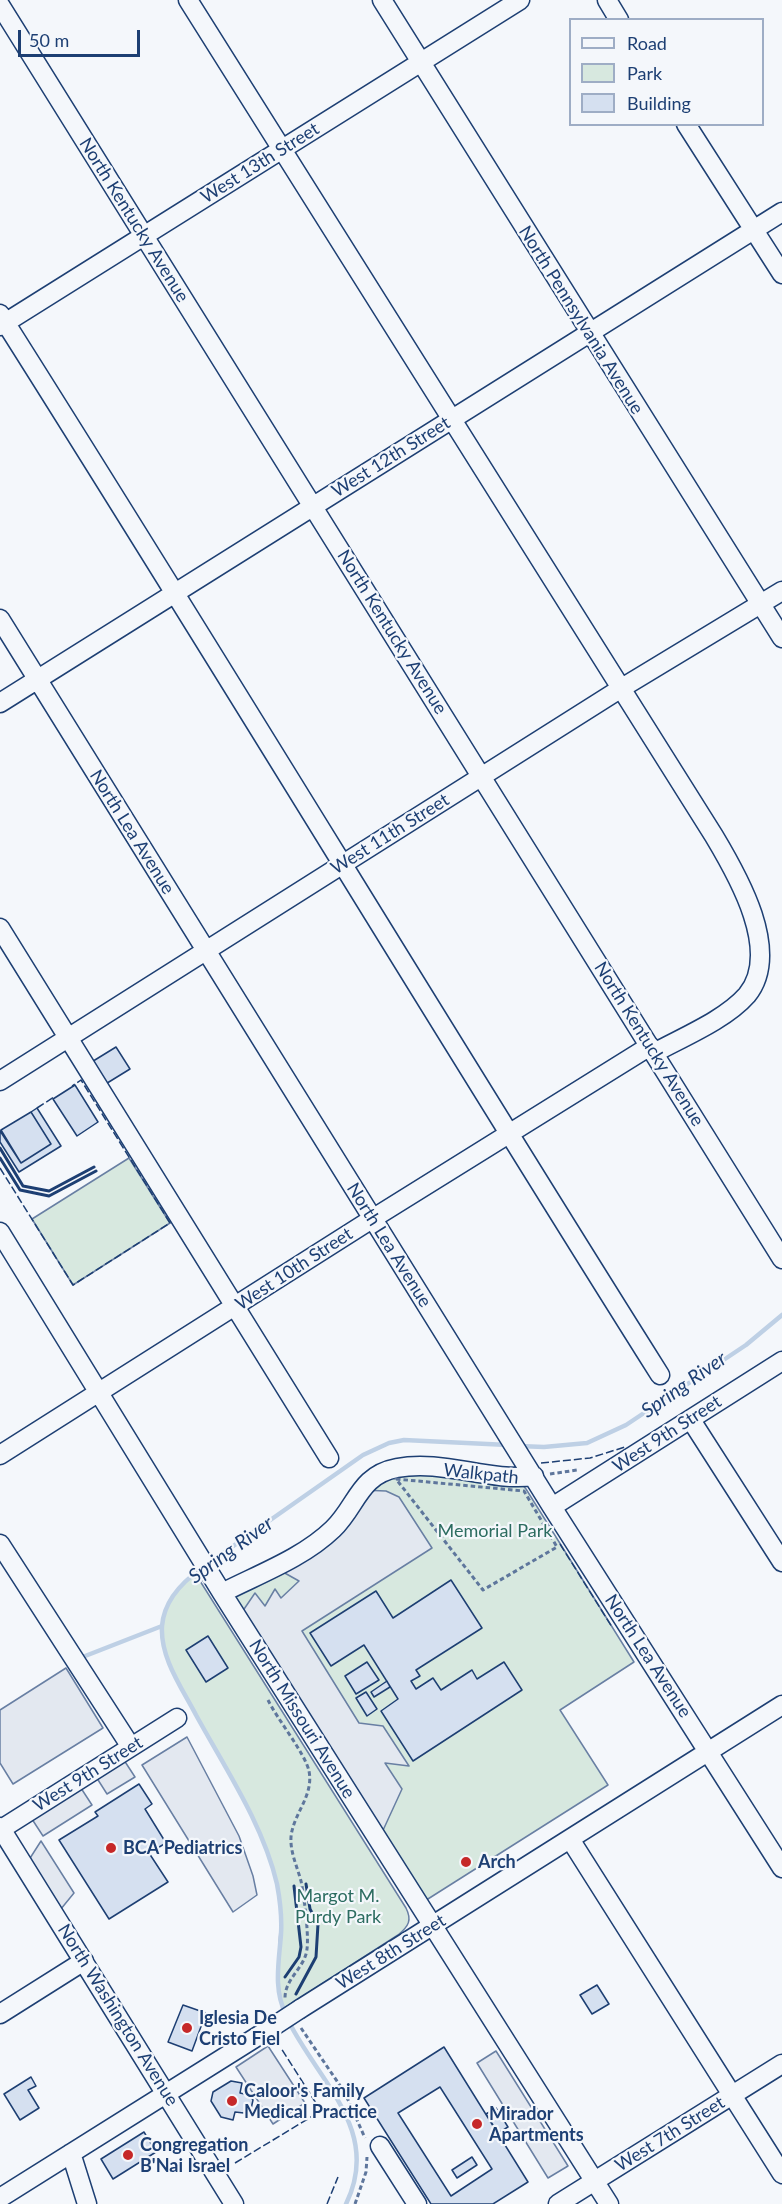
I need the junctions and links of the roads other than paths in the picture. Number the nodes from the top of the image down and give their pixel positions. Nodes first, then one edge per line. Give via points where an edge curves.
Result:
1 (188, 0) edge
2 (382, 0) edge
3 (520, 0) edge
4 (607, 0) edge
5 (0, 5) edge
6 (618, 18) edge
7 (421, 63) junction
8 (687, 126) edge
9 (281, 150) junction
10 (782, 212) edge
11 (754, 230) junction
12 (144, 236) junction
13 (782, 274) edge
14 (2, 321) edge
15 (589, 333) junction
16 (451, 420) junction
17 (313, 505) junction
18 (782, 591) edge
19 (175, 592) junction
20 (760, 603) junction
21 (0, 619) edge
22 (782, 638) edge
23 (38, 679) junction
24 (620, 688) junction
25 (0, 703) edge
26 (482, 777) junction
27 (344, 864) junction
28 (0, 928) edge
29 (206, 951) junction
30 (67, 1038) junction
31 (652, 1050) junction
32 (0, 1081) edge
33 (510, 1133) junction
34 (372, 1219) junction
35 (0, 1232) edge
36 (782, 1259) edge
37 (235, 1307) junction
38 (782, 1361) edge
39 (660, 1375) dead end
40 (100, 1393) junction
41 (691, 1419) junction
42 (0, 1455) edge
43 (329, 1458) dead end
44 (531, 1471) junction
45 (552, 1508) junction
46 (0, 1544) edge
47 (782, 1562) edge
48 (222, 1593) junction
49 (782, 1705) edge
50 (177, 1718) dead end
51 (131, 1747) junction
52 (709, 1751) junction
53 (1, 1829) edge
54 (570, 1839) junction
55 (782, 1868) edge
56 (434, 1926) junction
57 (84, 1962) junction
58 (0, 2014) edge
59 (782, 2064) edge
60 (166, 2093) junction
61 (732, 2095) junction
62 (371, 2148) road end
63 (71, 2153) junction
64 (782, 2174) edge
65 (594, 2181) junction
66 (0, 2198) edge
67 (87, 2204) edge
68 (234, 2204) edge
69 (417, 2204) edge
70 (558, 2204) edge
71 (609, 2204) edge

1 - 9 street, West 10th Street
2 - 7 street, North Pennsylvania Avenue
3 - 7 street, West 13th Street
4 - 6 street
5 - 12 street, North Kentucky Avenue
7 - 9 street, West 13th Street
7 - 15 street, North Pennsylvania Avenue
8 - 11 street
9 - 12 street, West 13th Street
9 - 16 street, West 10th Street
10 - 11 street, West 12th Street
11 - 13 street
11 - 15 street, West 12th Street
12 - 14 street, West 13th Street
12 - 17 street, North Kentucky Avenue
14 - 19 street
15 - 16 street, West 12th Street
15 - 20 street, North Pennsylvania Avenue
16 - 17 street, West 12th Street
16 - 24 street, West 10th Street
17 - 19 street, West 12th Street
17 - 26 street, North Kentucky Avenue
18 - 20 street, West 11th Street
19 - 23 street, West 12th Street
19 - 27 street
20 - 22 street, North Pennsylvania Avenue
20 - 24 street, West 11th Street
21 - 23 street, North Lea Avenue
23 - 25 street, West 12th Street
23 - 29 street, North Lea Avenue
24 - 26 street, West 11th Street
24 - 31 street, West 10th Street via 742,883 755,915 762,952 760,974 746,997 712,1021
26 - 27 street, West 11th Street
26 - 31 street, North Kentucky Avenue
27 - 29 street, West 11th Street
27 - 33 street
28 - 30 street
29 - 30 street, West 11th Street
29 - 34 street, North Lea Avenue
30 - 32 street, West 11th Street
30 - 37 street
31 - 33 street, West 10th Street
31 - 36 street, North Kentucky Avenue
33 - 34 street, West 10th Street
33 - 39 street
34 - 37 street, West 10th Street
34 - 44 street, North Lea Avenue
35 - 40 street, North Missouri Avenue
37 - 40 street, West 10th Street
37 - 43 street
38 - 41 street, West 9th Street
40 - 42 street, West 10th Street
40 - 48 street, North Missouri Avenue
41 - 45 street, West 9th Street
41 - 47 street
44 - 45 street, North Lea Avenue
44 - 48 street via 500,1476 428,1466 381,1472 366,1484 346,1515 324,1537
45 - 52 street, North Lea Avenue
46 - 51 street
48 - 56 street, North Missouri Avenue
49 - 52 street, West 8th Street
50 - 51 street, West 9th Street
51 - 53 street, West 9th Street
52 - 54 street, West 8th Street
52 - 55 street, North Lea Avenue
53 - 57 street, North Washington Avenue
54 - 56 street, West 8th Street
54 - 61 street
56 - 60 street, West 8th Street, bridge
56 - 65 street, North Missouri Avenue
57 - 58 street
57 - 60 street, North Washington Avenue
59 - 61 street, West 7th Street
60 - 63 street, West 8th Street
60 - 68 street, North Washington Avenue
61 - 64 street
61 - 65 street, West 7th Street
62 - 69 street
63 - 66 street, West 8th Street
63 - 67 street
65 - 70 street, West 7th Street
65 - 71 street, North Missouri Avenue

